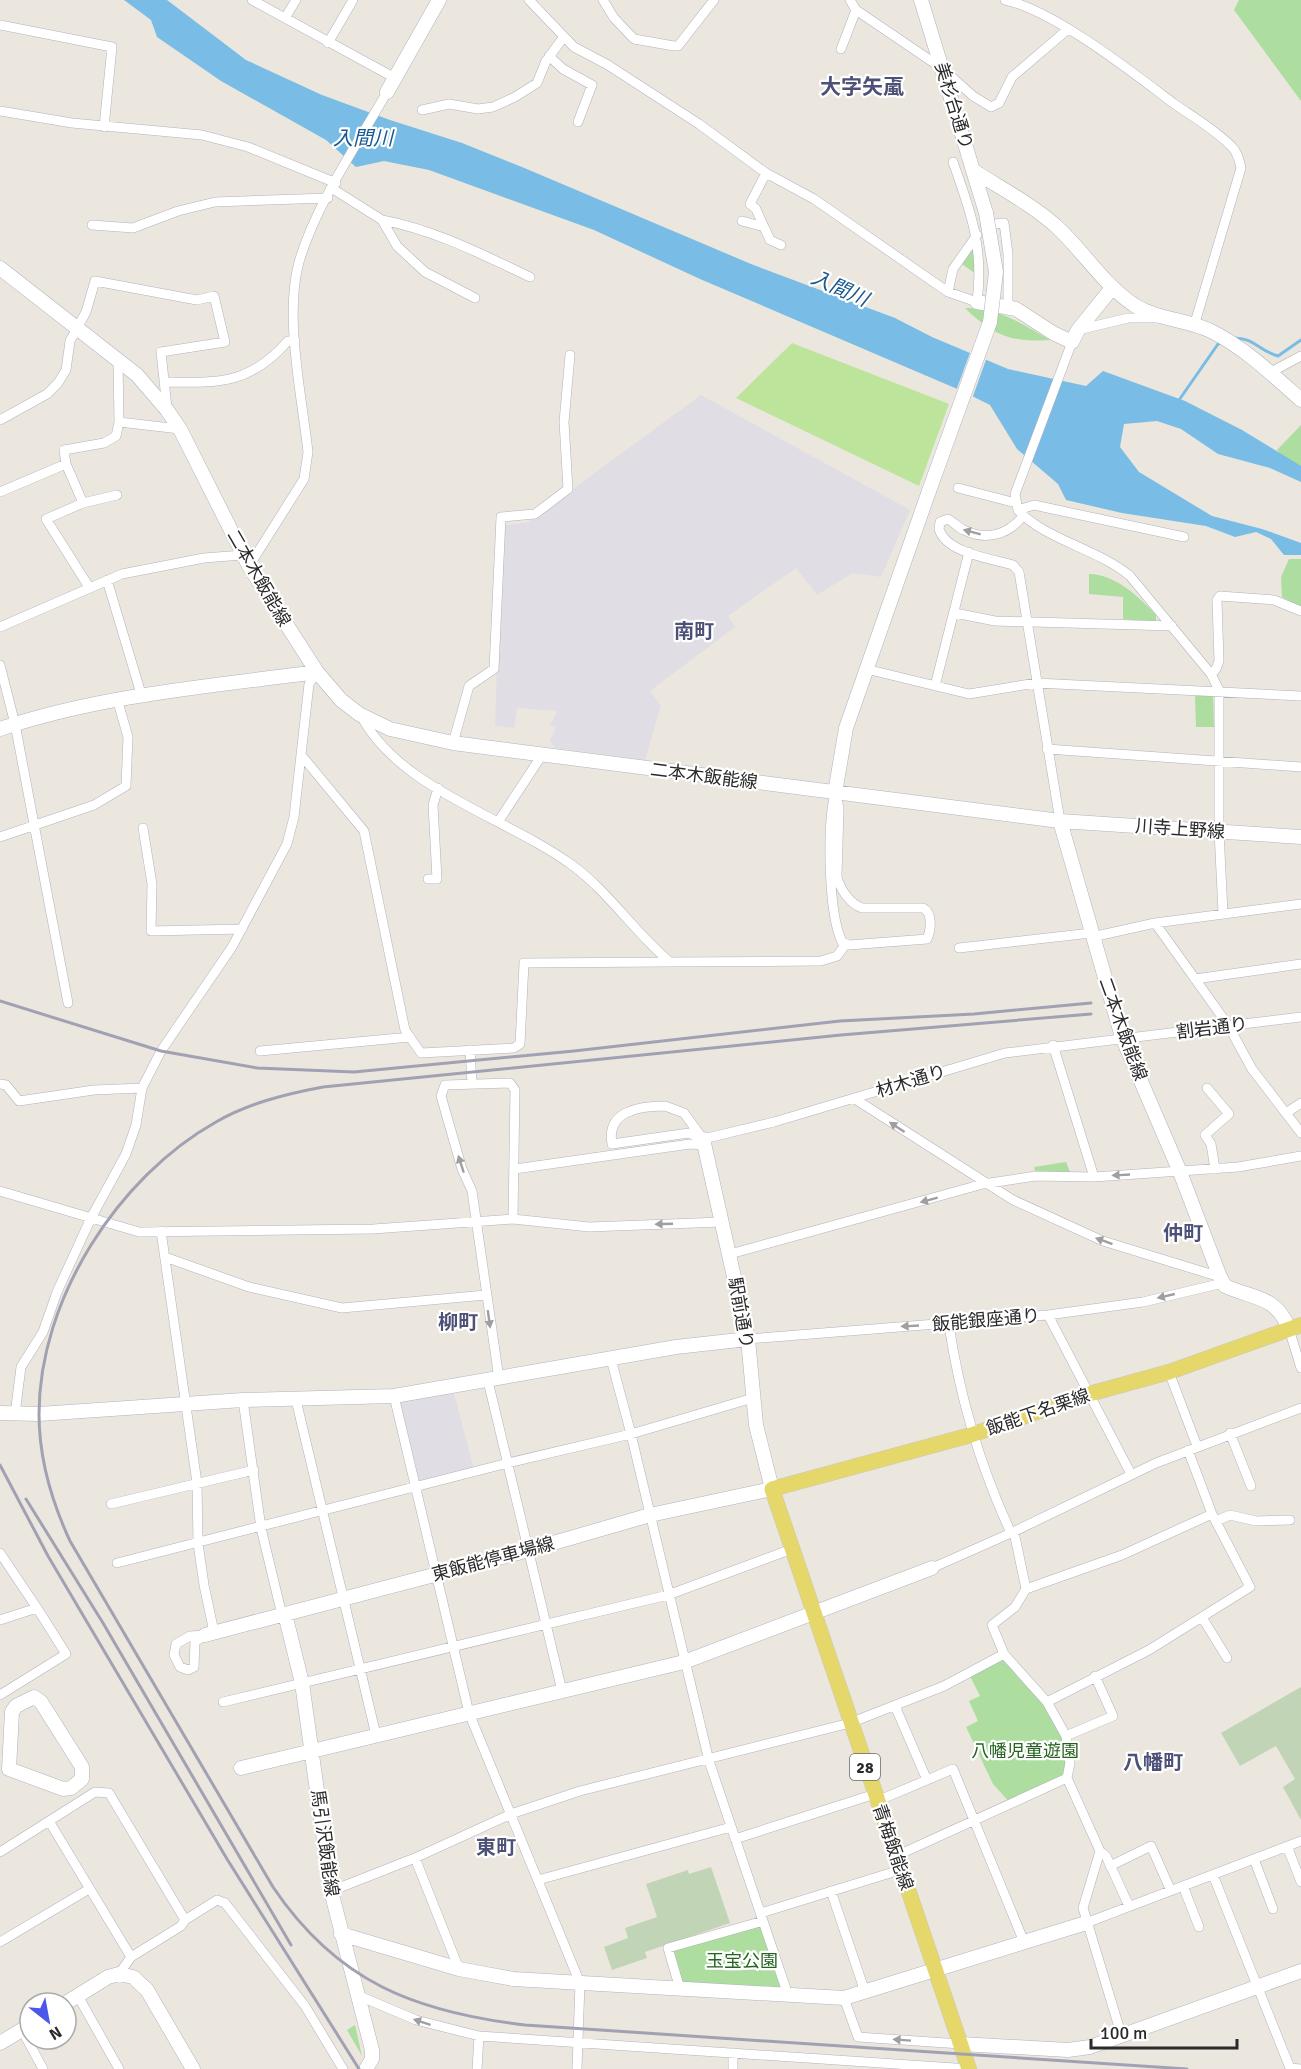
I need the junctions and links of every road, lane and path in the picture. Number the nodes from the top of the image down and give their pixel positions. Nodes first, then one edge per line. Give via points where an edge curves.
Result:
1 (252, 0) edge
2 (296, 0) edge
3 (353, 0) edge
4 (439, 0) edge
5 (529, 0) edge
6 (603, 0) edge
7 (714, 0) edge
8 (849, 0) edge
9 (921, 0) edge
10 (1005, 0) edge
11 (856, 10) junction
12 (285, 18) junction
13 (0, 25) edge
14 (1067, 30) junction
15 (563, 38) junction
16 (328, 43) junction
17 (841, 49) dead end
18 (549, 56) junction
19 (943, 69) junction
20 (395, 78) junction
21 (387, 92) joint
22 (422, 110) dead end
23 (0, 111) edge
24 (578, 122) dead end
25 (104, 127) junction
26 (953, 162) dead end
27 (974, 171) junction
28 (766, 173) junction
29 (336, 184) junction
30 (328, 198) junction
31 (381, 220) junction
32 (742, 221) dead end
33 (92, 225) dead end
34 (764, 227) junction
35 (976, 231) junction
36 (781, 245) dead end
37 (0, 268) edge
38 (530, 277) dead end
39 (1113, 288) junction
40 (948, 292) junction
41 (476, 298) dead end
42 (976, 302) junction
43 (1008, 306) junction
44 (1162, 318) junction
45 (1194, 326) junction
46 (78, 328) junction
47 (1075, 336) junction
48 (294, 340) junction
49 (570, 356) dead end
50 (1301, 356) edge
51 (118, 360) junction
52 (1270, 372) junction
53 (164, 382) junction
54 (1301, 400) edge
55 (168, 410) junction
56 (0, 420) edge
57 (119, 422) junction
58 (180, 429) junction
59 (66, 464) junction
60 (958, 488) dead end
61 (0, 492) edge
62 (117, 495) dead end
63 (83, 503) junction
64 (1018, 506) junction
65 (1184, 537) dead end
66 (969, 552) junction
67 (246, 561) junction
68 (106, 580) junction
69 (89, 587) junction
70 (1301, 611) edge
71 (955, 613) junction
72 (1029, 620) junction
73 (1172, 626) junction
74 (0, 627) edge
75 (0, 665) edge
76 (866, 669) junction
77 (317, 672) junction
78 (1211, 674) junction
79 (1036, 683) junction
80 (935, 686) junction
81 (1219, 690) junction
82 (1301, 696) edge
83 (142, 697) junction
84 (118, 702) junction
85 (359, 714) junction
86 (15, 724) junction
87 (0, 729) edge
88 (453, 743) junction
89 (1047, 749) junction
90 (542, 755) junction
91 (302, 756) junction
92 (1220, 760) junction
93 (1301, 767) edge
94 (438, 788) junction
95 (835, 793) junction
96 (1060, 821) junction
97 (498, 822) junction
98 (34, 827) junction
99 (143, 828) dead end
100 (1219, 831) junction
101 (0, 837) edge
102 (1301, 837) edge
103 (428, 879) dead end
104 (1301, 904) edge
105 (1223, 913) junction
106 (1155, 923) junction
107 (242, 929) junction
108 (1092, 935) junction
109 (845, 945) junction
110 (959, 948) dead end
111 (670, 962) junction
112 (1301, 964) edge
113 (1195, 979) junction
114 (68, 1003) dead end
115 (1301, 1017) edge
116 (1228, 1025) junction
117 (410, 1037) junction
118 (1122, 1037) junction
119 (1053, 1045) junction
120 (470, 1050) junction
121 (260, 1051) dead end
122 (472, 1083) junction
123 (0, 1084) edge
124 (142, 1088) junction
125 (1207, 1088) dead end
126 (855, 1099) junction
127 (1301, 1103) edge
128 (1286, 1113) junction
129 (1301, 1133) edge
130 (704, 1142) junction
131 (1301, 1156) edge
132 (515, 1168) junction
133 (1215, 1169) junction
134 (1180, 1172) junction
135 (1094, 1177) junction
136 (984, 1184) junction
137 (0, 1191) edge
138 (91, 1218) junction
139 (476, 1219) junction
140 (513, 1219) junction
141 (722, 1222) junction
142 (161, 1231) junction
143 (730, 1254) junction
144 (165, 1257) junction
145 (1221, 1280) junction
146 (486, 1295) junction
147 (1048, 1315) junction
148 (949, 1325) junction
149 (1295, 1327) edge
150 (748, 1339) junction
151 (611, 1359) junction
152 (1301, 1368) edge
153 (1169, 1371) junction
154 (494, 1380) junction
155 (1089, 1394) junction
156 (394, 1396) junction
157 (753, 1398) junction
158 (243, 1400) junction
159 (296, 1400) junction
160 (186, 1404) junction
161 (1301, 1408) edge
162 (0, 1413) edge
163 (15, 1414) junction
164 (1230, 1433) junction
165 (632, 1434) junction
166 (971, 1435) junction
167 (1193, 1448) junction
168 (508, 1463) junction
169 (254, 1470) junction
170 (1131, 1474) junction
171 (197, 1483) junction
172 (1251, 1486) dead end
173 (417, 1488) junction
174 (772, 1489) junction
175 (111, 1504) dead end
176 (325, 1511) junction
177 (650, 1515) junction
178 (1214, 1517) junction
179 (1290, 1520) dead end
180 (261, 1528) junction
181 (1012, 1533) junction
182 (198, 1543) junction
183 (792, 1549) junction
184 (529, 1550) junction
185 (0, 1553) edge
186 (117, 1563) dead end
187 (932, 1568) joint
188 (436, 1575) junction
189 (1026, 1589) junction
190 (668, 1595) junction
191 (344, 1598) junction
192 (37, 1608) junction
193 (814, 1613) junction
194 (283, 1614) junction
195 (1203, 1618) junction
196 (0, 1620) edge
197 (546, 1623) junction
198 (209, 1634) joint
199 (453, 1645) junction
200 (1005, 1654) junction
201 (1227, 1658) dead end
202 (684, 1662) junction
203 (360, 1668) junction
204 (1095, 1676) junction
205 (302, 1683) junction
206 (562, 1691) junction
207 (2, 1694) edge
208 (223, 1702) dead end
209 (1047, 1702) junction
210 (16, 1706) junction
211 (895, 1706) junction
212 (469, 1713) junction
213 (850, 1723) junction
214 (376, 1736) junction
215 (1066, 1736) junction
216 (312, 1750) junction
217 (708, 1761) junction
218 (241, 1768) dead end
219 (5, 1772) edge
220 (1067, 1778) junction
221 (82, 1779) junction
222 (927, 1780) junction
223 (95, 1792) junction
224 (876, 1797) junction
225 (511, 1814) junction
226 (49, 1821) junction
227 (975, 1821) junction
228 (731, 1827) junction
229 (735, 1839) junction
230 (1301, 1841) edge
231 (1287, 1846) junction
232 (1100, 1851) junction
233 (0, 1852) edge
234 (415, 1858) junction
235 (1254, 1859) junction
236 (898, 1863) junction
237 (1110, 1866) junction
238 (1213, 1875) junction
239 (538, 1880) junction
240 (1301, 1882) edge
241 (1183, 1886) junction
242 (89, 1889) junction
243 (331, 1891) junction
244 (831, 1891) junction
245 (1171, 1891) junction
246 (1129, 1906) junction
247 (1273, 1909) dead end
248 (762, 1917) junction
249 (184, 1920) junction
250 (1086, 1923) junction
251 (1199, 1927) dead end
252 (341, 1934) junction
253 (0, 1942) edge
254 (1024, 1942) junction
255 (131, 1957) junction
256 (459, 1969) junction
257 (936, 1970) junction
258 (1301, 1971) edge
259 (119, 1974) junction
260 (580, 1983) junction
261 (1256, 1988) junction
262 (680, 1989) junction
263 (865, 1992) junction
264 (78, 1995) edge
265 (357, 1995) junction
266 (788, 1995) junction
267 (844, 1998) junction
268 (78, 2008) edge
269 (18, 2033) edge
270 (479, 2036) junction
271 (1122, 2037) junction
272 (0, 2043) edge
273 (961, 2044) junction
274 (578, 2045) junction
275 (36, 2051) edge
276 (733, 2053) junction
277 (372, 2066) edge
278 (869, 2066) edge
279 (43, 2069) edge
280 (119, 2069) edge
281 (193, 2069) edge
282 (344, 2069) edge
283 (477, 2069) edge
284 (577, 2069) edge
285 (733, 2069) edge
286 (970, 2069) edge
287 (1301, 2069) edge

1 - 12 street
2 - 12 street
3 - 16 street
4 - 20 street
5 - 15 street
6 - 7 street via 634,39 678,46
8 - 11 street
9 - 19 street, 美杉台通り
10 - 14 street via 1019,3
11 - 17 street
11 - 19 street
12 - 16 street
13 - 25 street via 112,47
14 - 19 street via 1012,78 999,103 991,107
14 - 45 street via 1216,133 1236,152 1241,168
15 - 18 street
15 - 28 street via 699,124
16 - 20 street
18 - 22 street via 537,82 515,97 478,109 449,104
18 - 24 street via 592,85
19 - 27 street, 美杉台通り
20 - 21 street
21 - 29 street
23 - 25 street
25 - 29 street via 202,135 248,147
26 - 35 street
27 - 39 street via 1044,216
27 - 76 street, 美杉台通り, bridge via 996,272 992,314
28 - 34 street via 750,204
28 - 40 street via 814,199
29 - 30 street
29 - 31 street
30 - 33 street via 215,202 133,228
30 - 48 street via 298,264
31 - 38 street via 445,237
31 - 41 street via 397,246 425,272
32 - 34 street
34 - 36 street via 770,240
35 - 40 street via 953,269
35 - 42 street via 980,260
35 - 43 street via 1004,223
37 - 46 street, 二本木飯能線
39 - 44 street via 1134,305
39 - 47 street
40 - 42 street
42 - 43 street
43 - 47 street via 1025,312 1053,333
44 - 45 street
44 - 47 street via 1128,318
45 - 52 street via 1220,336
46 - 51 street, 二本木飯能線
46 - 53 street via 95,281 197,300 214,296 225,342 161,352
46 - 56 street via 70,341 66,370 58,383 47,394
47 - 64 street via 1062,364
48 - 53 street via 288,341 261,367 231,380
48 - 67 street via 308,467 304,479
49 - 88 street via 564,422 568,489 535,514 501,517 494,669 469,686
50 - 52 street
51 - 55 street, 二本木飯能線
51 - 57 street
52 - 54 street
53 - 55 street
55 - 58 street, 二本木飯能線
57 - 58 street
57 - 59 street via 116,436 104,443 64,450
58 - 67 street, 二本木飯能線
59 - 61 street
59 - 63 street
60 - 64 street
62 - 63 street
63 - 69 street via 46,519
64 - 65 street via 1034,505
64 -> 66 street via 1010,531 992,535 964,531 948,519 940,522 940,535 946,542
64 - 73 street via 1032,523 1116,564
66 - 71 street
66 - 72 street via 1013,566 1019,572
67 - 68 street via 204,558
67 - 77 street, 二本木飯能線
68 - 69 street
68 - 83 street
69 - 74 street
70 - 78 street via 1274,600 1220,596 1219,661
71 - 72 street via 994,621
71 - 80 street
72 - 73 street
72 - 79 street
73 - 78 street
75 - 86 street
76 - 80 street
76 - 95 street, 美杉台通り via 846,728
77 - 83 street
77 - 85 street, 二本木飯能線
77 - 91 street via 309,684
78 - 81 street
79 - 80 street via 969,694
79 - 81 street
79 - 89 street
81 - 82 street
81 - 92 street
83 - 84 street
84 - 86 street
84 - 98 street via 128,736 126,786 94,806
85 - 88 street, 二本木飯能線 via 390,729
85 - 94 street via 383,750
86 - 87 street
86 - 98 street
88 - 90 street, 二本木飯能線
89 - 92 street
89 - 96 street
90 - 95 street, 二本木飯能線
90 - 97 street
91 - 107 street via 287,844
91 - 117 street via 364,831 405,1030
92 - 93 street
92 - 100 street
94 - 97 street
94 - 103 street via 433,805 438,879
95 - 96 street, 二本木飯能線
95 - 109 street via 831,809 832,894
95 - 109 street via 839,808 837,877 846,896 862,908 923,908 930,916 927,939
96 - 100 street, 川寺上野線
96 - 108 street, 二本木飯能線
97 - 111 street via 572,865
98 - 101 street
98 - 114 street
99 - 107 street via 152,884 151,931
100 - 102 street, 川寺上野線
100 - 105 street
104 - 105 street
105 - 106 street
106 - 108 street
106 - 113 street
107 - 124 street via 161,1051
108 - 110 street
108 - 118 street, 二本木飯能線
109 - 111 street via 837,956 821,962
111 - 120 street via 524,963 520,1044 514,1048
112 - 113 street
113 - 116 street
115 - 116 street, 割岩通り
116 - 118 street, 割岩通り
116 - 128 street via 1252,1069
117 - 120 street via 422,1053
117 - 121 street
118 - 119 street, 材木通り
118 - 134 street, 二本木飯能線
119 - 126 street, 材木通り via 1005,1053
119 - 135 street
120 - 122 street
122 - 132 street via 510,1083 515,1090
139 -> 122 street via 472,1191 441,1096 445,1085
123 - 124 street via 6,1085 19,1101 94,1090
124 - 138 street via 126,1154
125 - 133 street via 1229,1114 1205,1135 1211,1144
126 - 130 street, 材木通り
136 -> 126 street
127 - 128 street
128 - 129 street
130 - 130 street via 689,1133 612,1144 610,1130 625,1113 665,1106 684,1113
130 - 132 street
130 - 141 street, 駅前通り
131 - 133 street
132 - 140 street
133 - 134 street
134 -> 135 street
134 - 145 street, 二本木飯能線
135 - 136 street via 1036,1176
136 -> 143 street
145 -> 136 street via 1103,1241
137 - 138 street
138 - 142 street via 139,1232
138 - 163 street via 43,1332 21,1367
139 - 140 street
139 - 142 street via 373,1229
139 - 146 street
141 -> 140 street via 589,1227
141 - 143 street, 駅前通り
142 - 144 street
143 - 150 street, 駅前通り
144 - 146 street via 249,1287 342,1308
144 - 160 street
145 -> 147 street, 飯能銀座通り via 1143,1302
145 - 149 street via 1261,1297
146 -> 154 street
147 - 148 street, 飯能銀座通り
147 - 155 street
148 -> 150 street, 飯能銀座通り
148 - 166 street
149 - 152 street
149 - 153 main road, 飯能下名栗線
150 - 151 street
150 - 157 street, 駅前通り
151 - 154 street
151 - 165 street
153 - 155 main road, 飯能下名栗線
153 - 167 street
154 - 156 street
154 - 168 street
155 - 166 main road, 飯能下名栗線
155 - 170 street
156 - 159 street
156 - 173 street
157 - 165 street
157 - 174 street, 駅前通り
158 - 159 street
158 - 160 street
158 - 169 street
159 - 176 street
160 - 163 street
160 - 171 street
161 - 164 street
162 - 163 street
164 - 167 street
164 - 172 street
165 - 168 street
165 - 177 street
166 - 174 main road, 飯能下名栗線
166 - 181 street via 989,1486
167 - 170 street
167 - 178 street
168 - 173 street
168 - 184 street
169 - 171 street
169 - 180 street
170 - 181 street
171 - 175 street
171 - 182 street
173 - 176 street
173 - 188 street
174 - 177 street, 東飯能停車場線
174 - 183 main road, 青梅飯能線 / 28
176 - 180 street
176 - 191 street
177 - 184 street, 東飯能停車場線
177 - 190 street
178 - 179 street
178 - 189 street
178 - 195 street via 1250,1587
180 - 182 street
180 - 194 street
181 - 187 street
181 - 189 street
182 - 186 street
182 - 198 street
183 - 190 street
183 - 193 main road, 青梅飯能線 / 28
184 - 188 street, 東飯能停車場線
184 - 197 street
185 - 192 street
187 - 193 street
188 - 191 street, 東飯能停車場線
188 - 199 street
189 - 200 street via 1015,1607 992,1624
190 - 197 street
190 - 202 street
191 - 194 street, 東飯能停車場線
191 - 203 street
192 - 196 street
192 - 207 street via 66,1654
193 - 202 street
193 - 213 main road, 青梅飯能線 / 28
194 - 198 street, 東飯能停車場線
194 - 205 street, 馬引沢飯能線
195 - 201 street
195 - 204 street
197 - 199 street
197 - 206 street
199 - 203 street
199 - 212 street
200 - 209 street
200 - 211 street
202 - 206 street
202 - 217 street
203 - 205 street
203 - 214 street
204 - 209 street
204 - 215 street via 1113,1716
205 - 208 street
205 - 216 street, 馬引沢飯能線
206 - 212 street
207 - 210 street
209 - 215 street
210 - 219 street via 10,1721
210 - 221 street via 34,1697 41,1702 82,1767
211 - 213 street
211 - 222 street
212 - 214 street
212 - 225 street
213 - 217 street
213 - 224 main road, 青梅飯能線 / 28
214 - 216 street
215 - 220 street via 1070,1763
216 - 218 street
216 - 243 street, 馬引沢飯能線
217 - 225 street via 593,1787
217 - 228 street
219 - 221 street via 63,1789
220 - 227 street
220 - 232 street
221 - 223 street
222 - 224 street
222 - 227 street via 953,1769
223 - 226 street
223 - 249 street via 108,1793
224 - 229 street
224 - 236 main road, 青梅飯能線 / 28
225 - 234 street
225 - 239 street
226 - 233 street
226 - 242 street
227 - 236 street
227 - 254 street
228 - 229 street
228 - 239 street
229 - 248 street
230 - 231 street
231 - 235 street
231 - 240 street
232 - 237 street
232 - 250 street via 1084,1901
234 - 243 street
234 - 256 street
235 - 238 street
235 - 247 street
236 - 244 street
236 - 257 main road, 青梅飯能線 / 28
237 - 245 street via 1151,1846
237 - 246 street
238 - 241 street
238 - 261 street
239 - 260 street
241 - 245 street
241 - 251 street
242 - 253 street
242 - 255 street
243 - 252 street, 馬引沢飯能線
244 - 248 street
244 - 263 street
245 - 246 street
246 - 250 street
248 - 262 street via 668,1948
248 - 266 street
249 - 255 street via 181,1926
249 - 282 street via 217,1900 225,1903 305,2006
250 - 254 street
250 - 271 street
252 - 256 street
252 - 265 street, 馬引沢飯能線
254 - 257 street
255 - 259 street
256 - 260 street via 513,1979
257 - 263 street
257 - 273 main road, 青梅飯能線 / 28
258 - 261 street
259 - 264 street
259 - 281 street via 141,1982
260 - 262 street
260 - 274 street
261 - 271 street
261 - 287 street via 1290,2068
262 - 266 street
263 - 267 street
270 -> 265 street via 416,2020
265 - 277 street, 馬引沢飯能線
266 - 267 street
273 -> 267 street via 858,2037
268 - 280 street
269 - 272 street
270 - 274 street
270 - 283 street
271 - 273 street via 1078,2050
273 - 286 main road, 青梅飯能線 / 28
274 - 276 street
274 - 284 street
275 - 279 street
276 - 278 street
276 - 285 street
278 - 286 street

